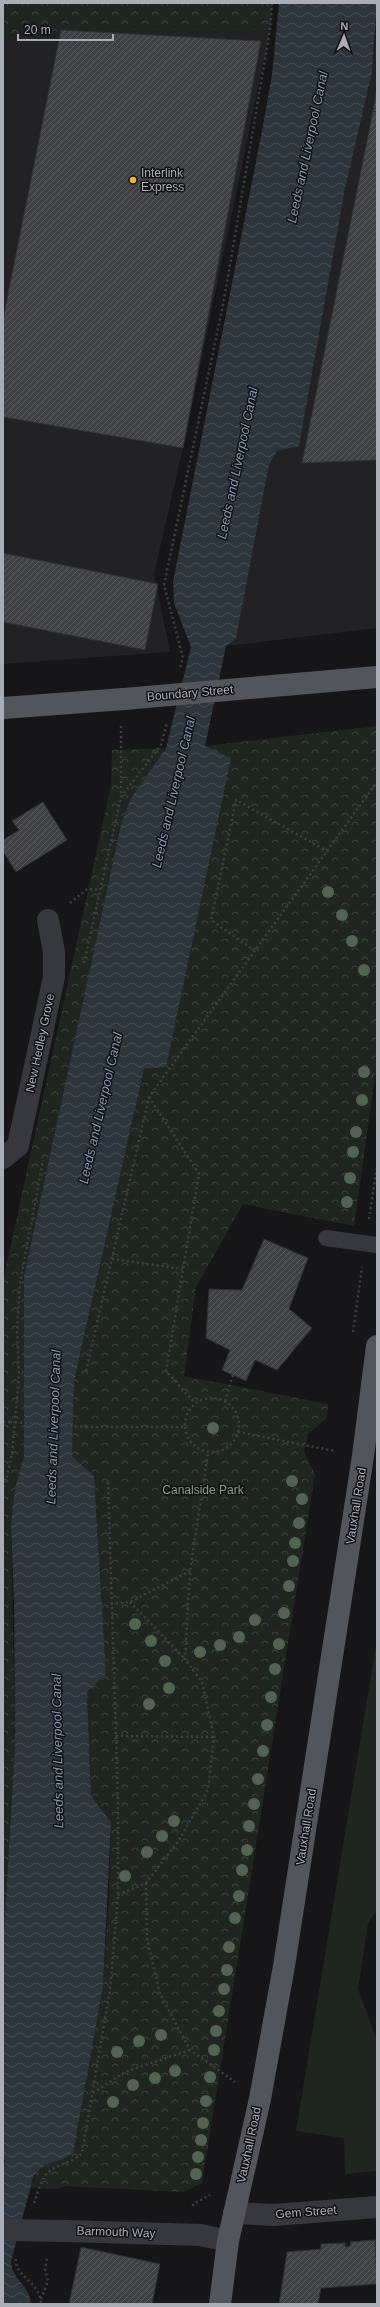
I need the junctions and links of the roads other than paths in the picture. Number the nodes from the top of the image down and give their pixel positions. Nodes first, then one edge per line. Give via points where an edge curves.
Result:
1 (377, 677) edge
2 (3, 708) edge
3 (48, 920) road end
4 (3, 1158) edge
5 (326, 1238) dead end
6 (371, 1245) edge
7 (377, 1346) edge
8 (377, 2207) edge
9 (234, 2213) junction
10 (3, 2230) edge
11 (228, 2241) junction
12 (220, 2304) edge

1 - 2 main road, Boundary Street, bridge via 319,682 123,709
3 - 4 street, New Hedley Grove via 54,952 54,977 18,1146
5 - 6 lane
7 - 9 main road, Vauxhall Road via 321,1738 284,1966 260,2099
8 - 9 street, Gem Street via 274,2215
9 - 11 main road, Vauxhall Road
10 - 11 street, Barmouth Way, bridge via 188,2235
11 - 12 main road, Vauxhall Road

